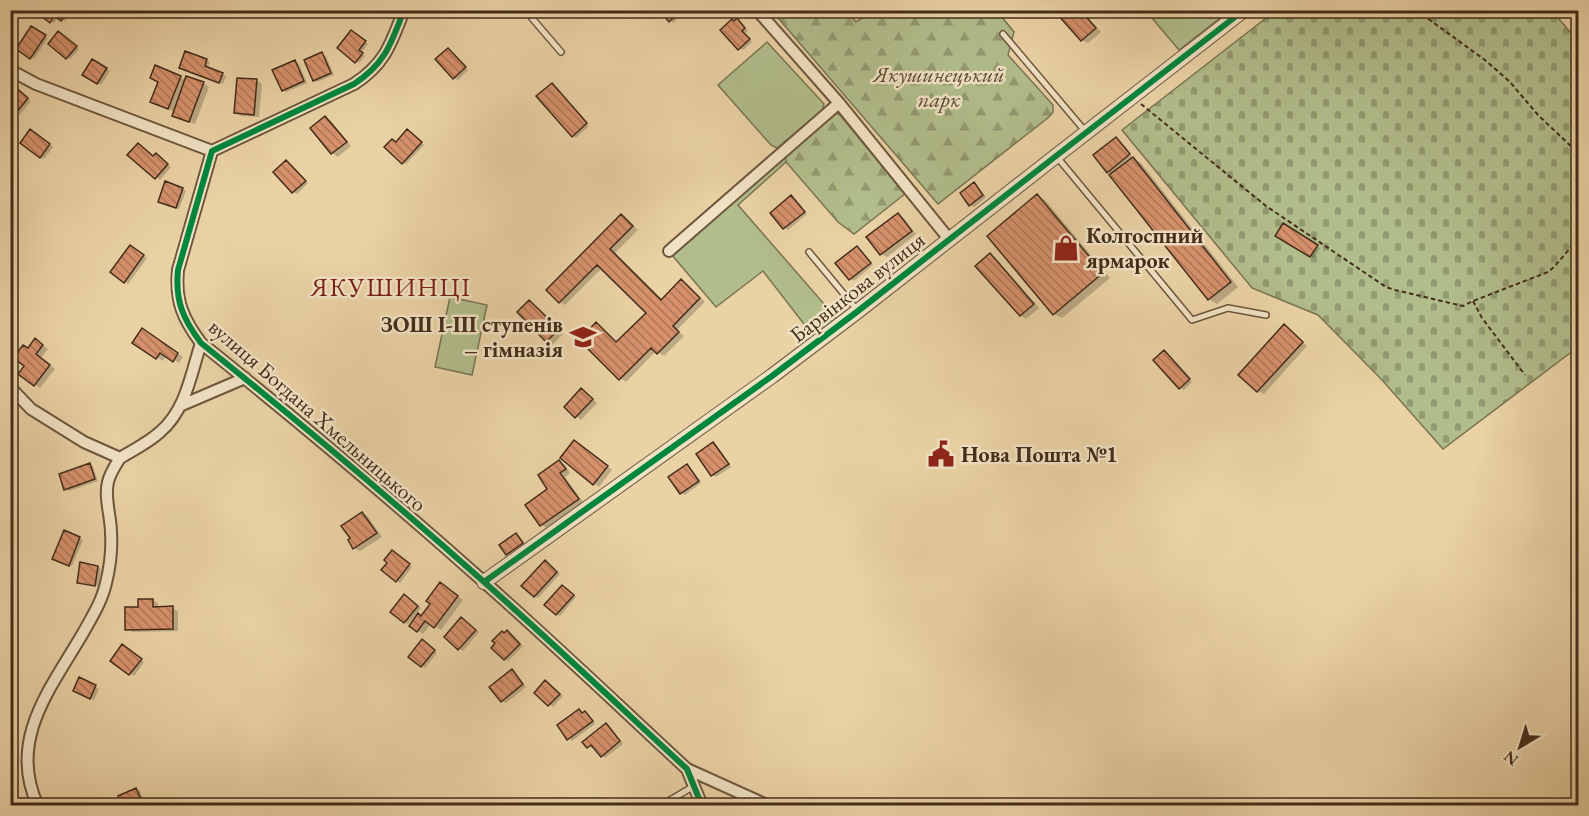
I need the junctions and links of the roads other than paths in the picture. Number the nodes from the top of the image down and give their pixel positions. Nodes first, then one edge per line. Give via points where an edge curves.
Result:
1 (404, 10) edge
2 (525, 10) edge
3 (757, 10) edge
4 (1244, 10) edge
5 (1003, 34) dead end
6 (561, 52) dead end
7 (10, 70) edge
8 (839, 103) junction
9 (1086, 133) junction
10 (212, 151) junction
11 (1056, 156) junction
12 (949, 239) junction
13 (669, 251) dead end
14 (809, 252) dead end
15 (858, 311) junction
16 (1266, 315) dead end
17 (201, 343) junction
18 (245, 378) junction
19 (10, 387) edge
20 (182, 405) junction
21 (120, 458) junction
22 (484, 582) junction
23 (687, 769) junction
24 (694, 786) junction
25 (38, 806) edge
26 (660, 806) edge
27 (702, 806) edge
28 (769, 806) edge

1 - 10 street via 391,44 365,77
2 - 6 lane
3 - 8 street
4 - 9 street, Барвінкова вулиця
5 - 9 lane
7 - 10 street via 36,84
8 - 12 street
8 - 13 street
9 - 11 street, Барвінкова вулиця
10 - 17 street, вулиця Богдана Хмельницького via 177,284 182,313
11 - 12 street, Барвінкова вулиця
11 - 16 lane via 1192,320 1228,308
12 - 15 street, Барвінкова вулиця
14 - 15 lane
15 - 22 street, Барвінкова вулиця
17 - 18 street, вулиця Богдана Хмельницького
17 - 20 street
18 - 20 street
18 - 22 street, вулиця Богдана Хмельницького
19 - 21 street via 31,409 84,442
20 - 21 street via 159,434
21 - 25 street via 107,488 112,540 103,593 42,704 30,734 27,776
22 - 23 street, вулиця Богдана Хмельницького
23 - 24 street, вулиця Богдана Хмельницького
23 - 28 street, вулиця Богдана Хмельницького
24 - 26 lane
24 - 27 street, вулиця Богдана Хмельницького

